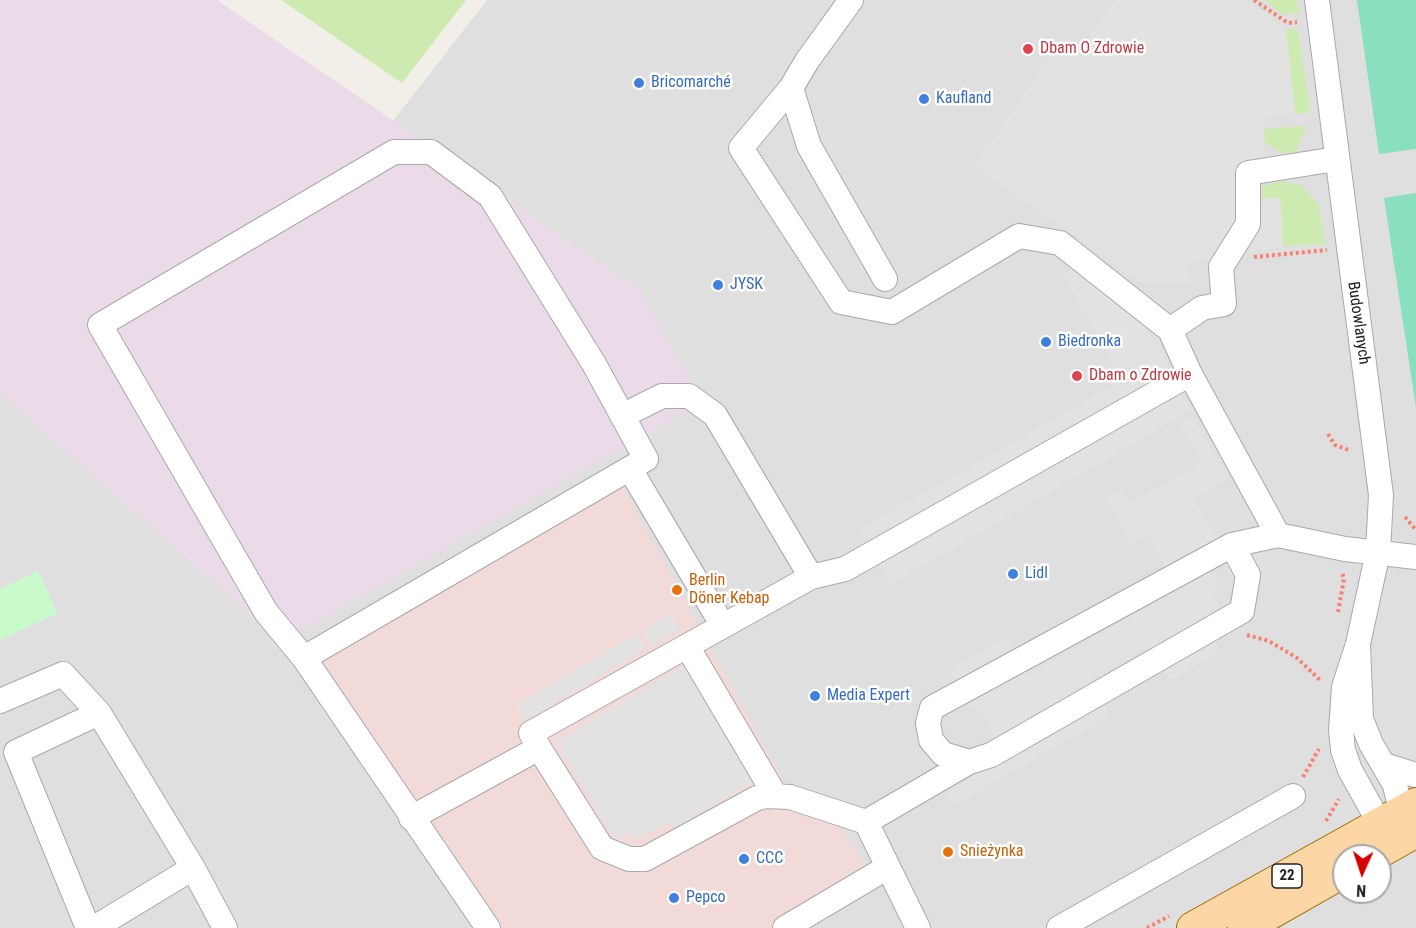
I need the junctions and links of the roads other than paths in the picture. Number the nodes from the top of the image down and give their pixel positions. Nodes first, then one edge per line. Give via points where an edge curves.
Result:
1 (851, 0) edge
2 (1317, 0) edge
3 (791, 88) junction
4 (1336, 159) junction
5 (885, 279) dead end
6 (1170, 330) junction
7 (1190, 374) junction
8 (622, 416) junction
9 (630, 469) junction
10 (1278, 536) junction
11 (1232, 545) junction
12 (1378, 552) junction
13 (1416, 557) edge
14 (811, 577) junction
15 (723, 626) junction
16 (1358, 644) junction
17 (687, 646) junction
18 (304, 658) junction
19 (0, 701) edge
20 (99, 713) junction
21 (539, 748) junction
22 (969, 762) junction
23 (1384, 765) junction
24 (1416, 775) edge
25 (775, 795) junction
26 (1293, 796) road end
27 (411, 818) junction
28 (866, 822) junction
29 (1403, 822) edge
30 (1383, 844) edge
31 (888, 867) junction
32 (193, 868) junction
33 (1332, 879) edge
34 (1186, 919) edge
35 (88, 928) edge
36 (94, 928) edge
37 (225, 928) edge
38 (488, 928) edge
39 (785, 928) edge
40 (918, 928) edge
41 (1059, 928) edge
42 (1244, 928) edge

1 - 3 street
2 - 4 street, Budowlanych
3 - 5 street via 809,146
3 - 6 street via 741,148 841,302 892,312 1019,236 1060,243
4 - 6 street via 1248,173 1248,224 1221,267 1224,304 1202,308
4 - 12 street, Budowlanych via 1381,495
6 - 7 street
7 - 10 street
7 - 14 street via 845,569
8 - 9 street via 646,459
8 - 14 street via 662,396 689,396 716,415
8 - 18 street via 490,196 431,152 393,152 100,325 266,612
9 - 15 street
9 - 18 street
10 - 11 street
10 - 12 street
11 - 22 street via 1248,575 1242,611 991,755
11 - 22 street via 932,708 928,723 931,740 943,754
12 - 13 street
12 - 16 street, Budowlanych
14 - 15 street
15 - 17 street
16 - 23 street, Budowlanych via 1361,719
16 - 29 street, Budowlanych via 1344,687 1343,750 1356,782
17 - 21 street via 531,733
17 - 25 street
18 - 27 street
19 - 20 street via 63,674
20 - 32 street
20 - 35 street via 16,752
21 - 25 street via 603,848 629,859 645,859 757,798
21 - 27 street
22 - 28 street
23 - 24 street
23 - 29 street, Budowlanych via 1395,785
25 - 28 street
26 - 41 street
27 - 38 street
28 - 31 street
29 - 30 main road
29 - 34 main road, 22
31 - 39 street
31 - 40 street
32 - 36 street
32 - 37 street
33 - 42 main road, 22

